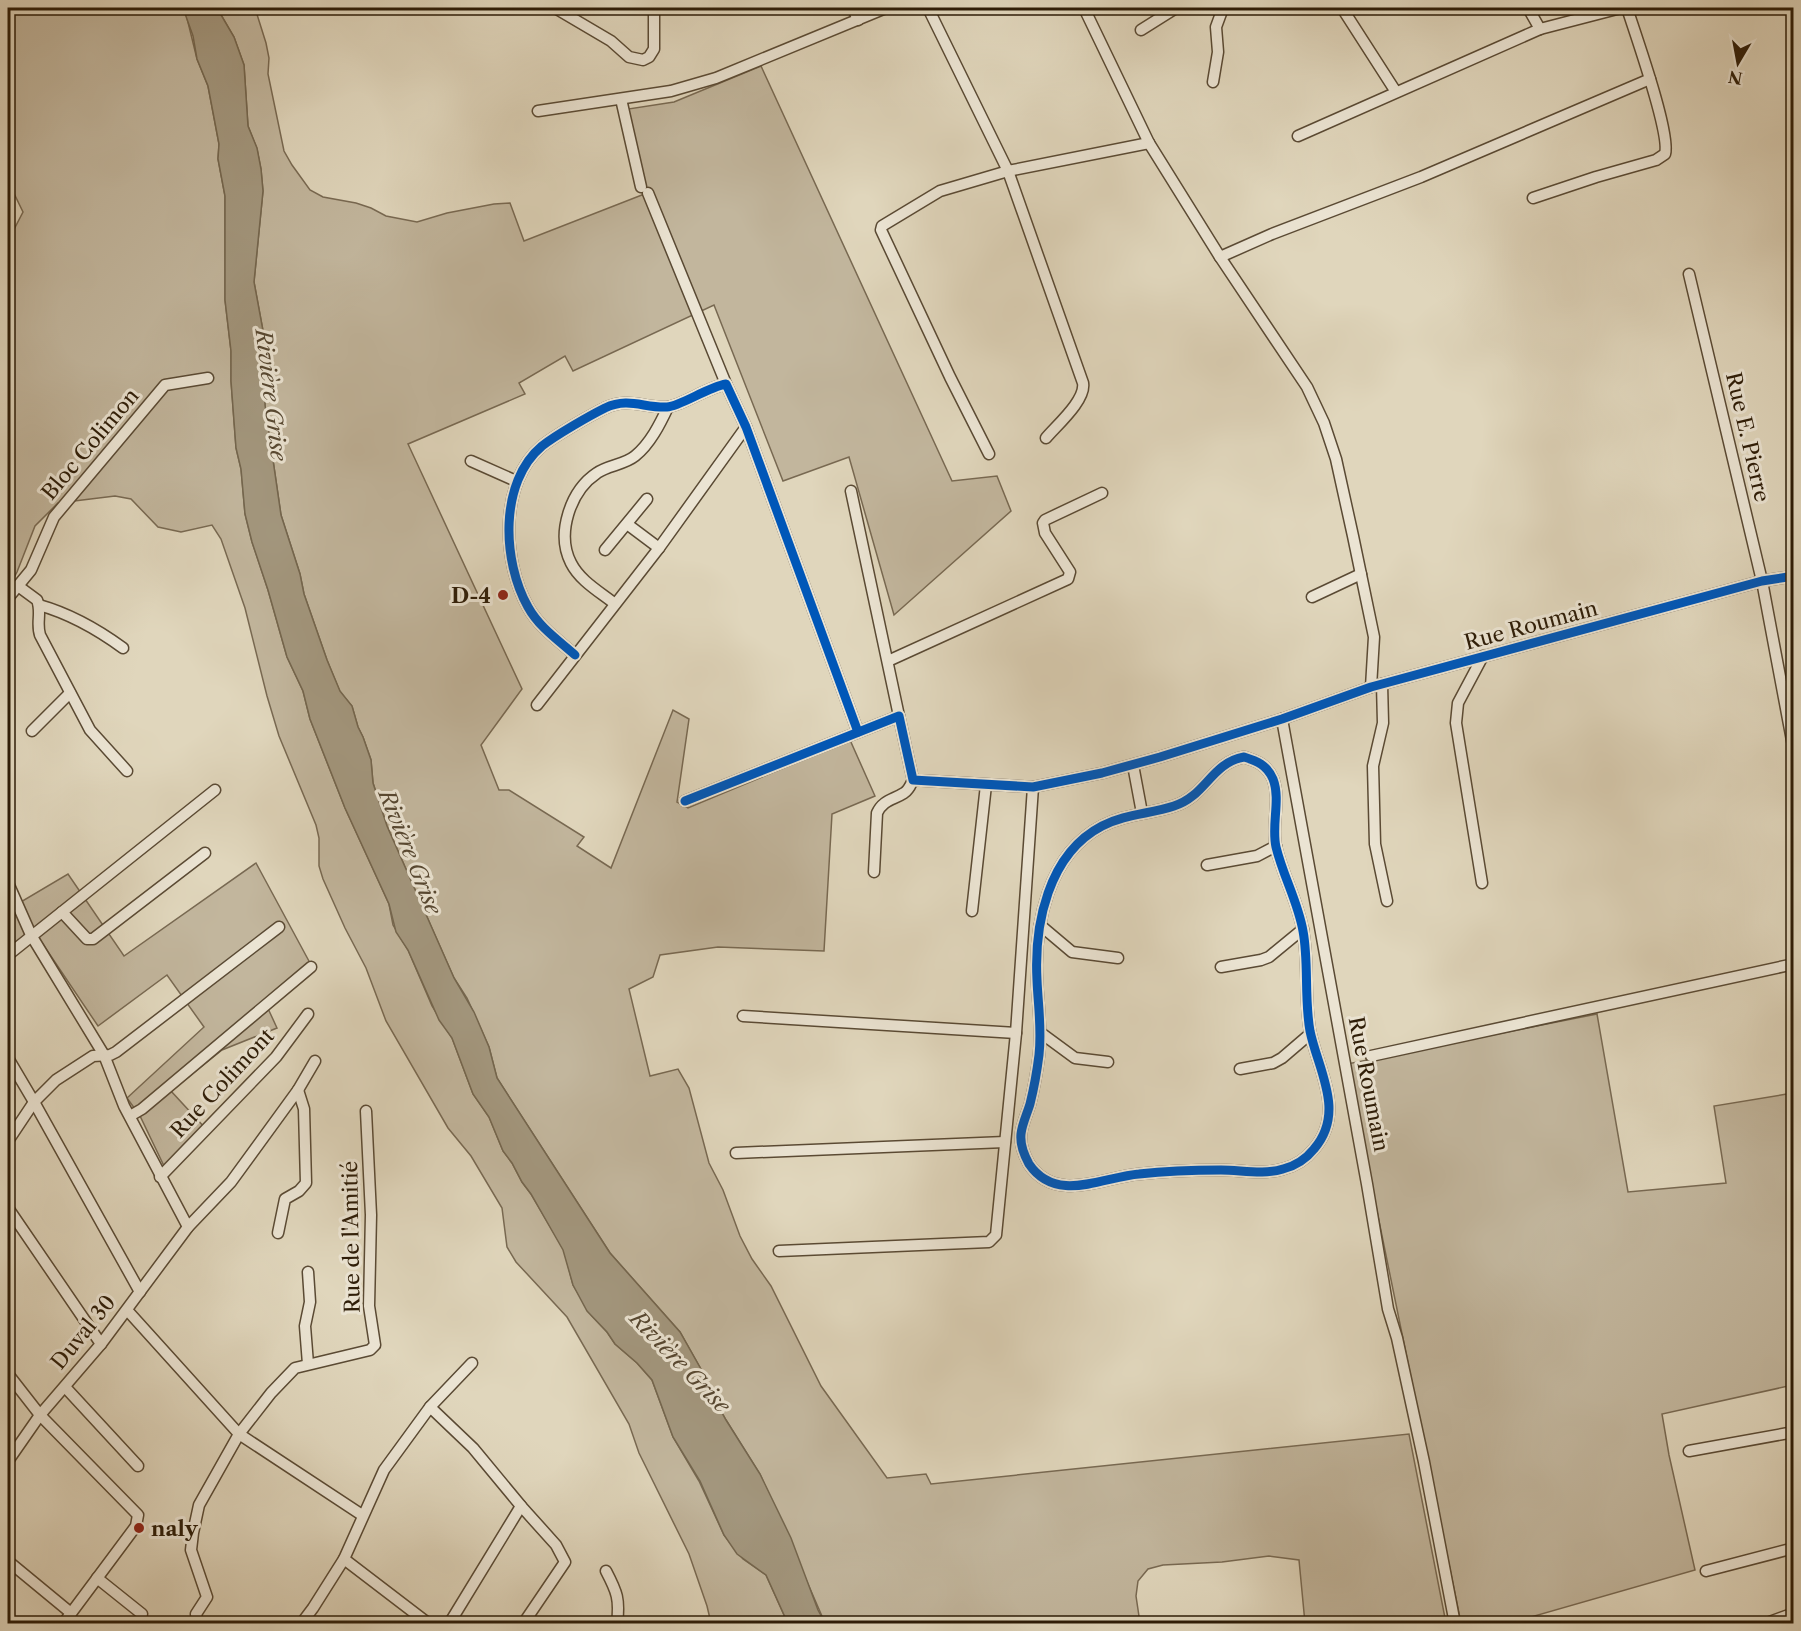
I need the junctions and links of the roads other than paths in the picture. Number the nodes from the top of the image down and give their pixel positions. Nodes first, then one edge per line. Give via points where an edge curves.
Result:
1 (555, 8) edge
2 (654, 8) edge
3 (854, 8) edge
4 (886, 8) edge
5 (928, 8) edge
6 (1084, 8) edge
7 (1176, 8) edge
8 (1223, 8) edge
9 (1342, 8) edge
10 (1528, 8) edge
11 (1620, 8) edge
12 (858, 20) junction
13 (1540, 29) junction
14 (1141, 30) dead end
15 (1650, 80) junction
16 (1213, 82) dead end
17 (1396, 92) junction
18 (621, 99) junction
19 (538, 111) dead end
20 (1298, 136) dead end
21 (1149, 143) junction
22 (1008, 171) junction
23 (1533, 198) dead end
24 (1220, 257) junction
25 (1689, 274) dead end
26 (208, 378) dead end
27 (726, 384) junction
28 (668, 407) junction
29 (746, 427) junction
30 (1046, 438) dead end
31 (989, 454) dead end
32 (471, 461) dead end
33 (516, 481) junction
34 (851, 491) dead end
35 (1102, 493) dead end
36 (646, 499) dead end
37 (627, 524) junction
38 (659, 548) junction
39 (605, 550) dead end
40 (1361, 574) junction
41 (1794, 576) edge
42 (1762, 581) junction
43 (18, 586) junction
44 (1312, 597) dead end
45 (8, 598) edge
46 (615, 604) junction
47 (39, 605) junction
48 (123, 648) dead end
49 (575, 655) junction
50 (1483, 656) junction
51 (888, 661) junction
52 (1376, 685) junction
53 (70, 693) junction
54 (537, 705) dead end
55 (899, 716) junction
56 (1282, 719) junction
57 (32, 731) dead end
58 (858, 732) junction
59 (1794, 751) edge
60 (1133, 765) junction
61 (128, 771) dead end
62 (913, 780) junction
63 (986, 785) junction
64 (1033, 787) junction
65 (215, 790) dead end
66 (685, 801) dead end
67 (1143, 813) junction
68 (1276, 846) junction
69 (206, 853) dead end
70 (1207, 865) dead end
71 (874, 872) dead end
72 (8, 883) edge
73 (1482, 883) dead end
74 (1387, 901) dead end
75 (972, 911) dead end
76 (62, 912) junction
77 (1040, 925) junction
78 (279, 927) dead end
79 (1303, 929) junction
80 (32, 935) junction
81 (8, 955) edge
82 (1118, 958) dead end
83 (1794, 964) edge
84 (311, 967) dead end
85 (1221, 967) dead end
86 (308, 1014) dead end
87 (743, 1016) dead end
88 (1016, 1033) junction
89 (1041, 1033) junction
90 (1310, 1034) junction
91 (104, 1055) junction
92 (1371, 1056) dead end
93 (8, 1058) edge
94 (315, 1061) dead end
95 (1108, 1062) dead end
96 (1240, 1069) dead end
97 (298, 1090) junction
98 (34, 1102) junction
99 (127, 1111) junction
100 (366, 1111) dead end
101 (8, 1141) edge
102 (1005, 1142) junction
103 (736, 1152) dead end
104 (160, 1177) junction
105 (8, 1208) edge
106 (188, 1227) junction
107 (278, 1233) dead end
108 (779, 1251) dead end
109 (308, 1272) dead end
110 (140, 1292) junction
111 (127, 1310) junction
112 (101, 1344) junction
113 (472, 1363) dead end
114 (308, 1364) junction
115 (8, 1374) edge
116 (65, 1387) junction
117 (430, 1407) junction
118 (40, 1415) junction
119 (1794, 1432) edge
120 (239, 1434) junction
121 (1689, 1451) dead end
122 (8, 1461) edge
123 (138, 1466) dead end
124 (521, 1506) junction
125 (362, 1515) junction
126 (1794, 1548) edge
127 (344, 1559) junction
128 (8, 1561) edge
129 (606, 1570) dead end
130 (1706, 1570) dead end
131 (97, 1578) junction
132 (71, 1612) junction
133 (1794, 1613) edge
134 (142, 1614) dead end
135 (63, 1623) edge
136 (198, 1623) edge
137 (301, 1623) edge
138 (429, 1623) edge
139 (449, 1623) edge
140 (523, 1623) edge
141 (617, 1623) edge
142 (1455, 1623) edge
143 (1764, 1623) edge

1 - 2 street via 611,41 629,57 643,60 654,49
3 - 12 street
4 - 12 street
5 - 22 street
6 - 21 street
7 - 14 street
8 - 16 street via 1216,27 1218,52
9 - 17 street
10 - 13 street
11 - 13 street
11 - 15 street
12 - 18 street via 717,78
13 - 17 street
15 - 23 street via 1667,143 1665,154
15 - 24 street
17 - 20 street
18 - 19 street
18 - 27 street via 644,190
21 - 22 street
21 - 24 street
22 - 30 street via 1084,390
22 - 31 street via 940,191 884,223 881,230
24 - 40 street via 1307,387 1324,423 1336,459
25 - 42 street, Rue E. Pierre
26 - 43 street, Bloc Colimon via 165,385 54,517 32,570
27 - 28 street
27 - 29 street
28 - 33 street via 628,402 603,409 542,446
28 - 46 street via 658,428 636,455 597,472 578,491 570,506 566,543 571,563 583,579
29 - 38 street
29 - 58 street
32 - 33 street
33 - 49 street via 509,533 520,590 544,629
34 - 51 street
35 - 51 street via 1043,523 1045,533 1070,572 1068,579
36 - 37 street
37 - 38 street
37 - 39 street
38 - 46 street
40 - 44 street
40 - 52 street via 1374,637
41 - 42 street, Rue Roumain
42 - 50 street, Rue Roumain
42 - 59 street, Rue E. Pierre
43 - 45 street, Bloc Colimon
43 - 47 street via 34,596
46 - 49 street
47 - 48 street via 95,628
47 - 53 street via 38,629
49 - 54 street
50 - 52 street, Rue Roumain
50 - 73 street via 1458,702 1456,723
51 - 55 street
52 - 56 street, Rue Roumain
52 - 74 street via 1383,723 1373,766 1375,844
53 - 57 street
53 - 61 street via 90,730
55 - 58 street
55 - 62 street
56 - 60 street
56 - 142 street, Rue Roumain via 1388,1309 1424,1462
58 - 66 street
60 - 64 street
60 - 67 street
62 - 63 street
62 - 71 street via 905,792 888,799 877,813
63 - 64 street
63 - 75 street
64 - 88 street
65 - 76 street
67 - 68 street via 1184,802 1222,765 1244,757 1268,769 1274,781
67 - 77 street via 1104,825 1075,848 1052,883
68 - 70 street via 1257,856
68 - 79 street
69 - 76 street via 93,939 87,939
72 - 80 street
76 - 80 street
77 - 82 street via 1072,952
77 - 89 street via 1036,978
78 - 91 street via 116,1052
79 - 85 street via 1269,957
79 - 90 street
80 - 81 street
80 - 91 street
83 - 92 street
84 - 99 street via 142,1109
86 - 104 street, Rue Colimont via 276,1057
87 - 88 street
88 - 102 street
89 - 90 street via 1033,1090 1021,1135 1022,1148 1027,1161 1044,1178 1071,1187 1172,1171 1273,1171 1306,1158 1321,1140 1330,1101
89 - 95 street via 1075,1058
90 - 96 street via 1273,1063
91 - 98 street via 87,1059 56,1080
91 - 99 street
93 - 98 street
94 - 97 street, Duval 30
97 - 106 street, Duval 30 via 231,1182
97 - 107 street via 304,1109 306,1183 285,1199
98 - 101 street
98 - 110 street
99 - 104 street
100 - 114 street, Rue de l'Amitié via 371,1205 369,1306 375,1345 370,1350
102 - 103 street
102 - 108 street via 996,1235 989,1242
104 - 106 street
105 - 112 street
106 - 110 street, Duval 30
109 - 114 street
110 - 111 street, Duval 30
111 - 112 street, Duval 30
111 - 120 street
112 - 116 street, Duval 30
113 - 117 street
114 - 120 street, Rue de l'Amitié via 291,1371
115 - 118 street
116 - 118 street, Duval 30
116 - 123 street
117 - 124 street via 473,1448
117 - 125 street via 384,1470
118 - 122 street, Duval 30
118 - 131 street via 138,1515 136,1526
119 - 121 street
120 - 125 street
120 - 136 street, Rue de l'Amitié via 199,1505 191,1550 207,1597 196,1614
124 - 139 street
124 - 140 street via 556,1545 565,1562
125 - 127 street
126 - 130 street
127 - 137 street
127 - 138 street
128 - 132 street
129 - 141 street via 620,1604
131 - 132 street
131 - 134 street
132 - 135 street
133 - 143 street

